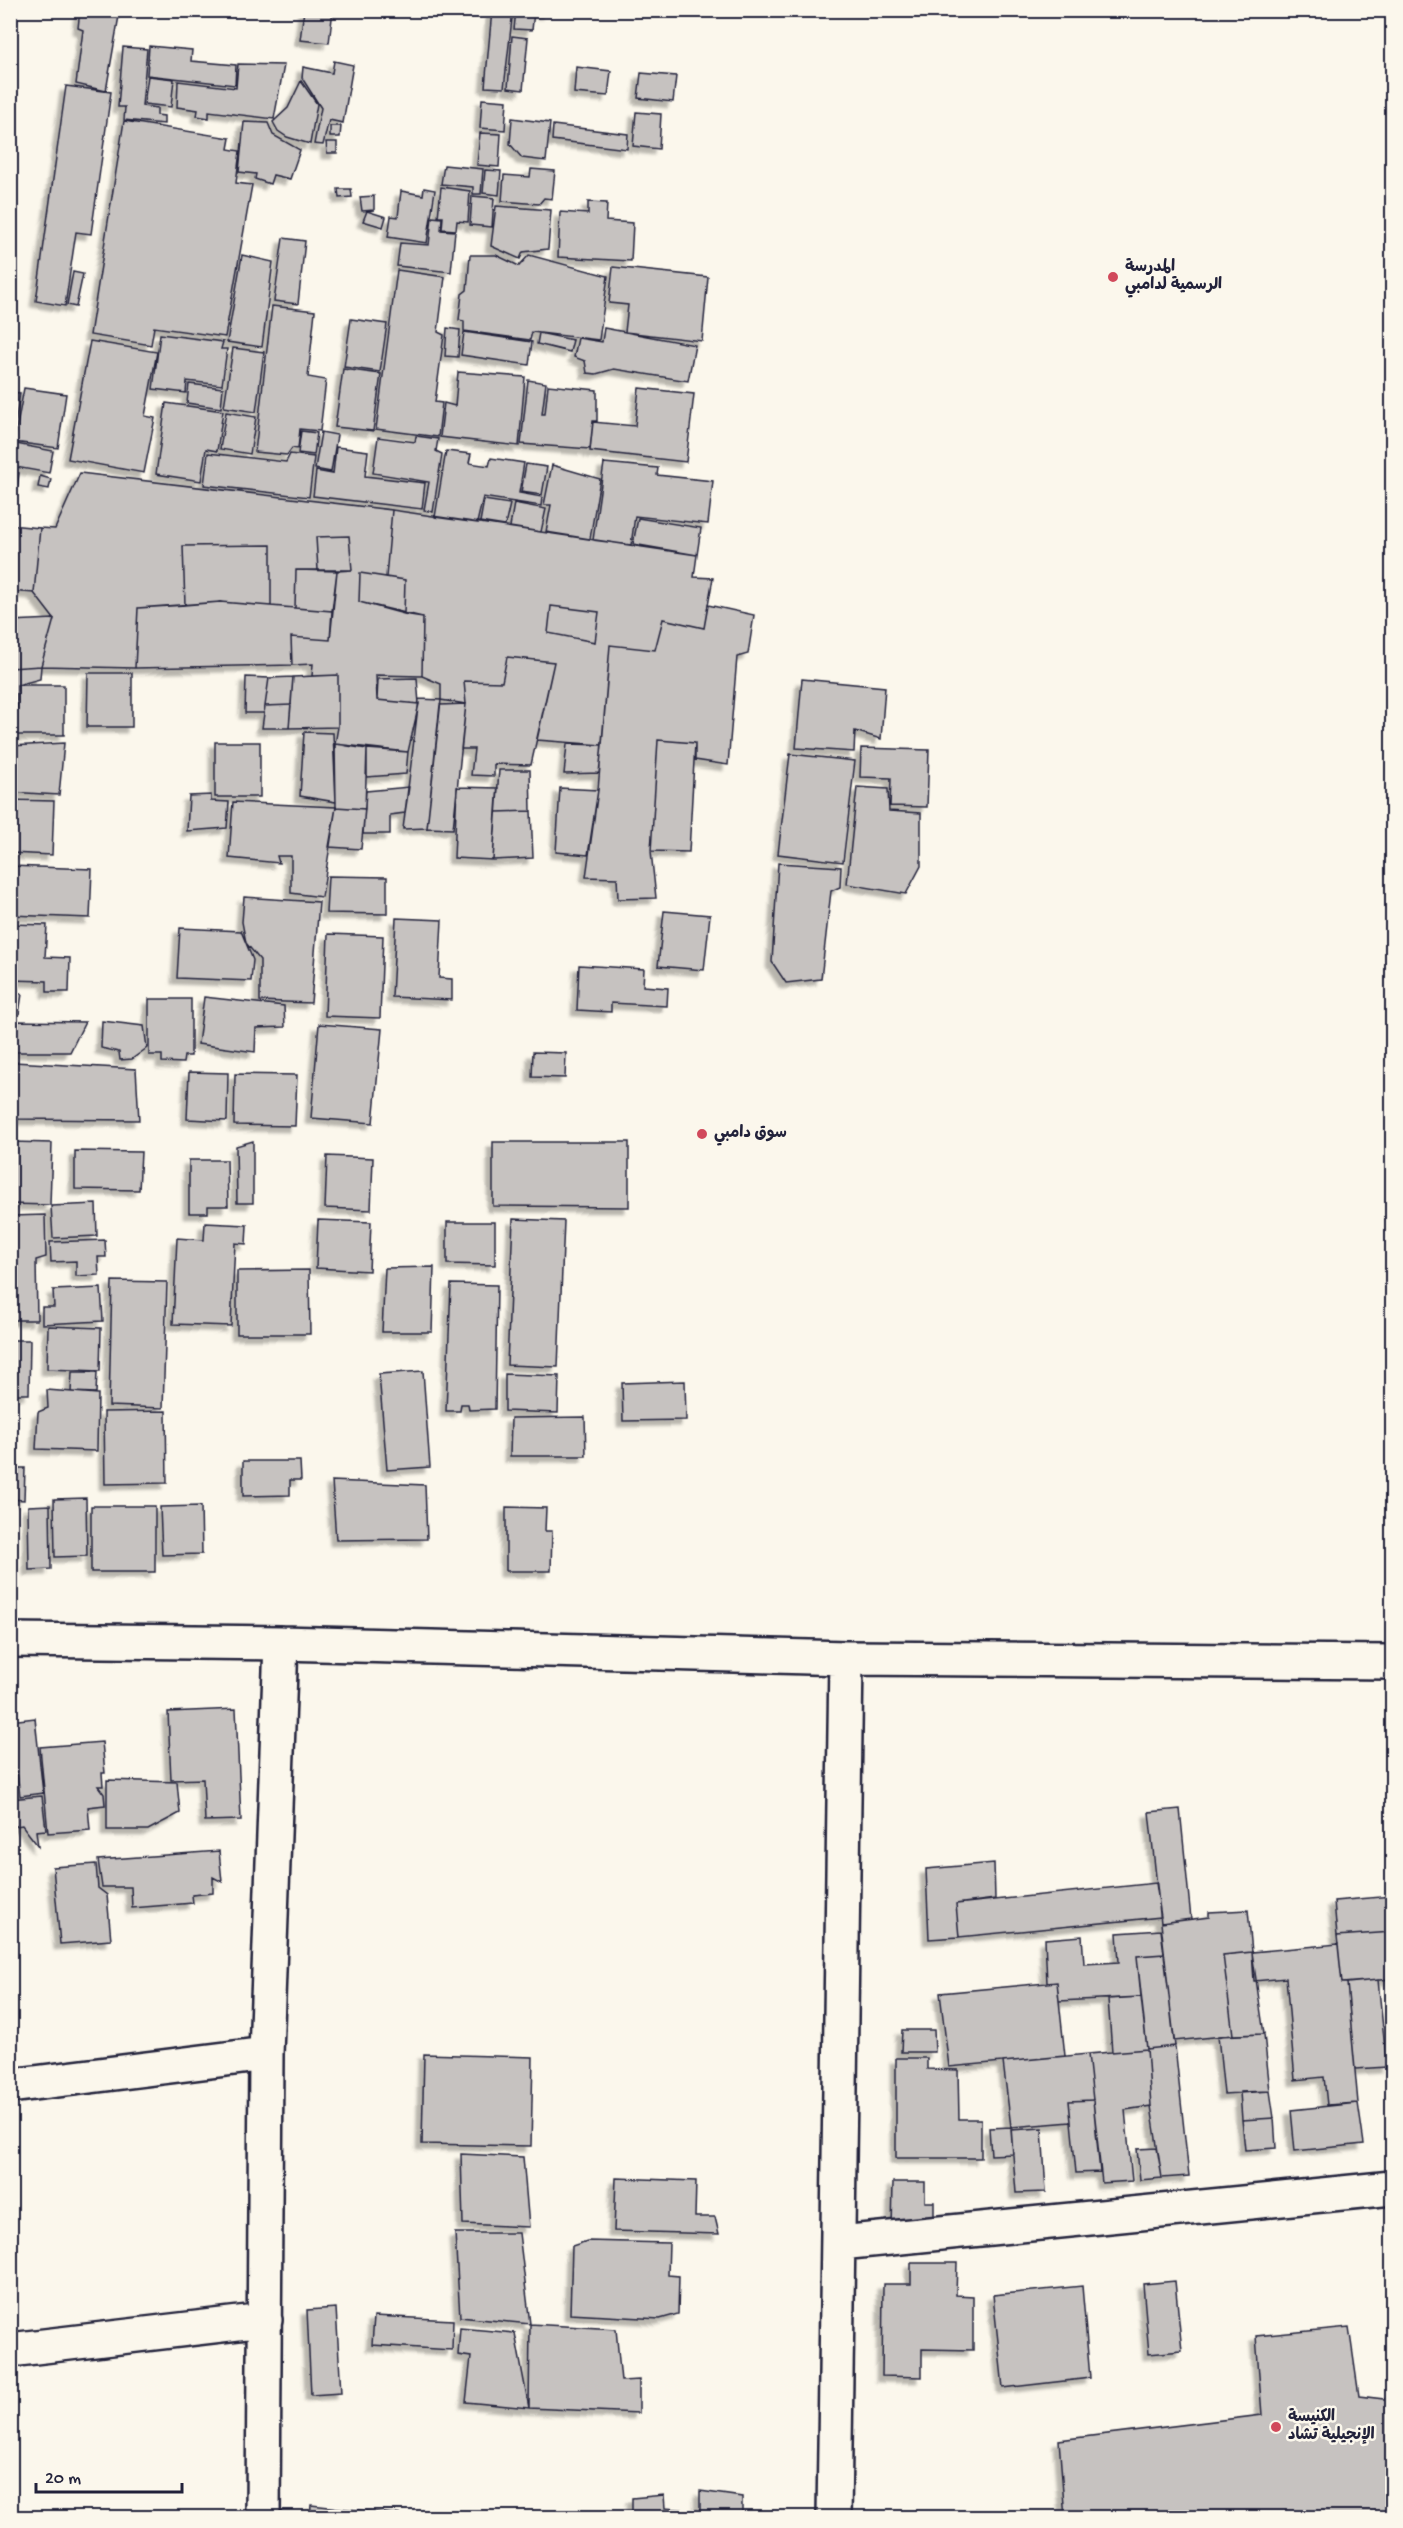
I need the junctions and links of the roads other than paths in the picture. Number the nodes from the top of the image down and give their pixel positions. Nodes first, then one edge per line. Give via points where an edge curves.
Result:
1 (10, 1640) edge
2 (280, 1642) junction
3 (846, 1658) junction
4 (1392, 1662) edge
5 (266, 2055) junction
6 (10, 2086) edge
7 (1392, 2188) edge
8 (840, 2243) junction
9 (265, 2320) junction
10 (10, 2350) edge
11 (263, 2517) edge
12 (834, 2517) edge

1 - 2 street
2 - 3 street
2 - 5 street
3 - 4 street
3 - 8 street
5 - 6 street
5 - 9 street
7 - 8 street
8 - 12 street
9 - 10 street
9 - 11 street

